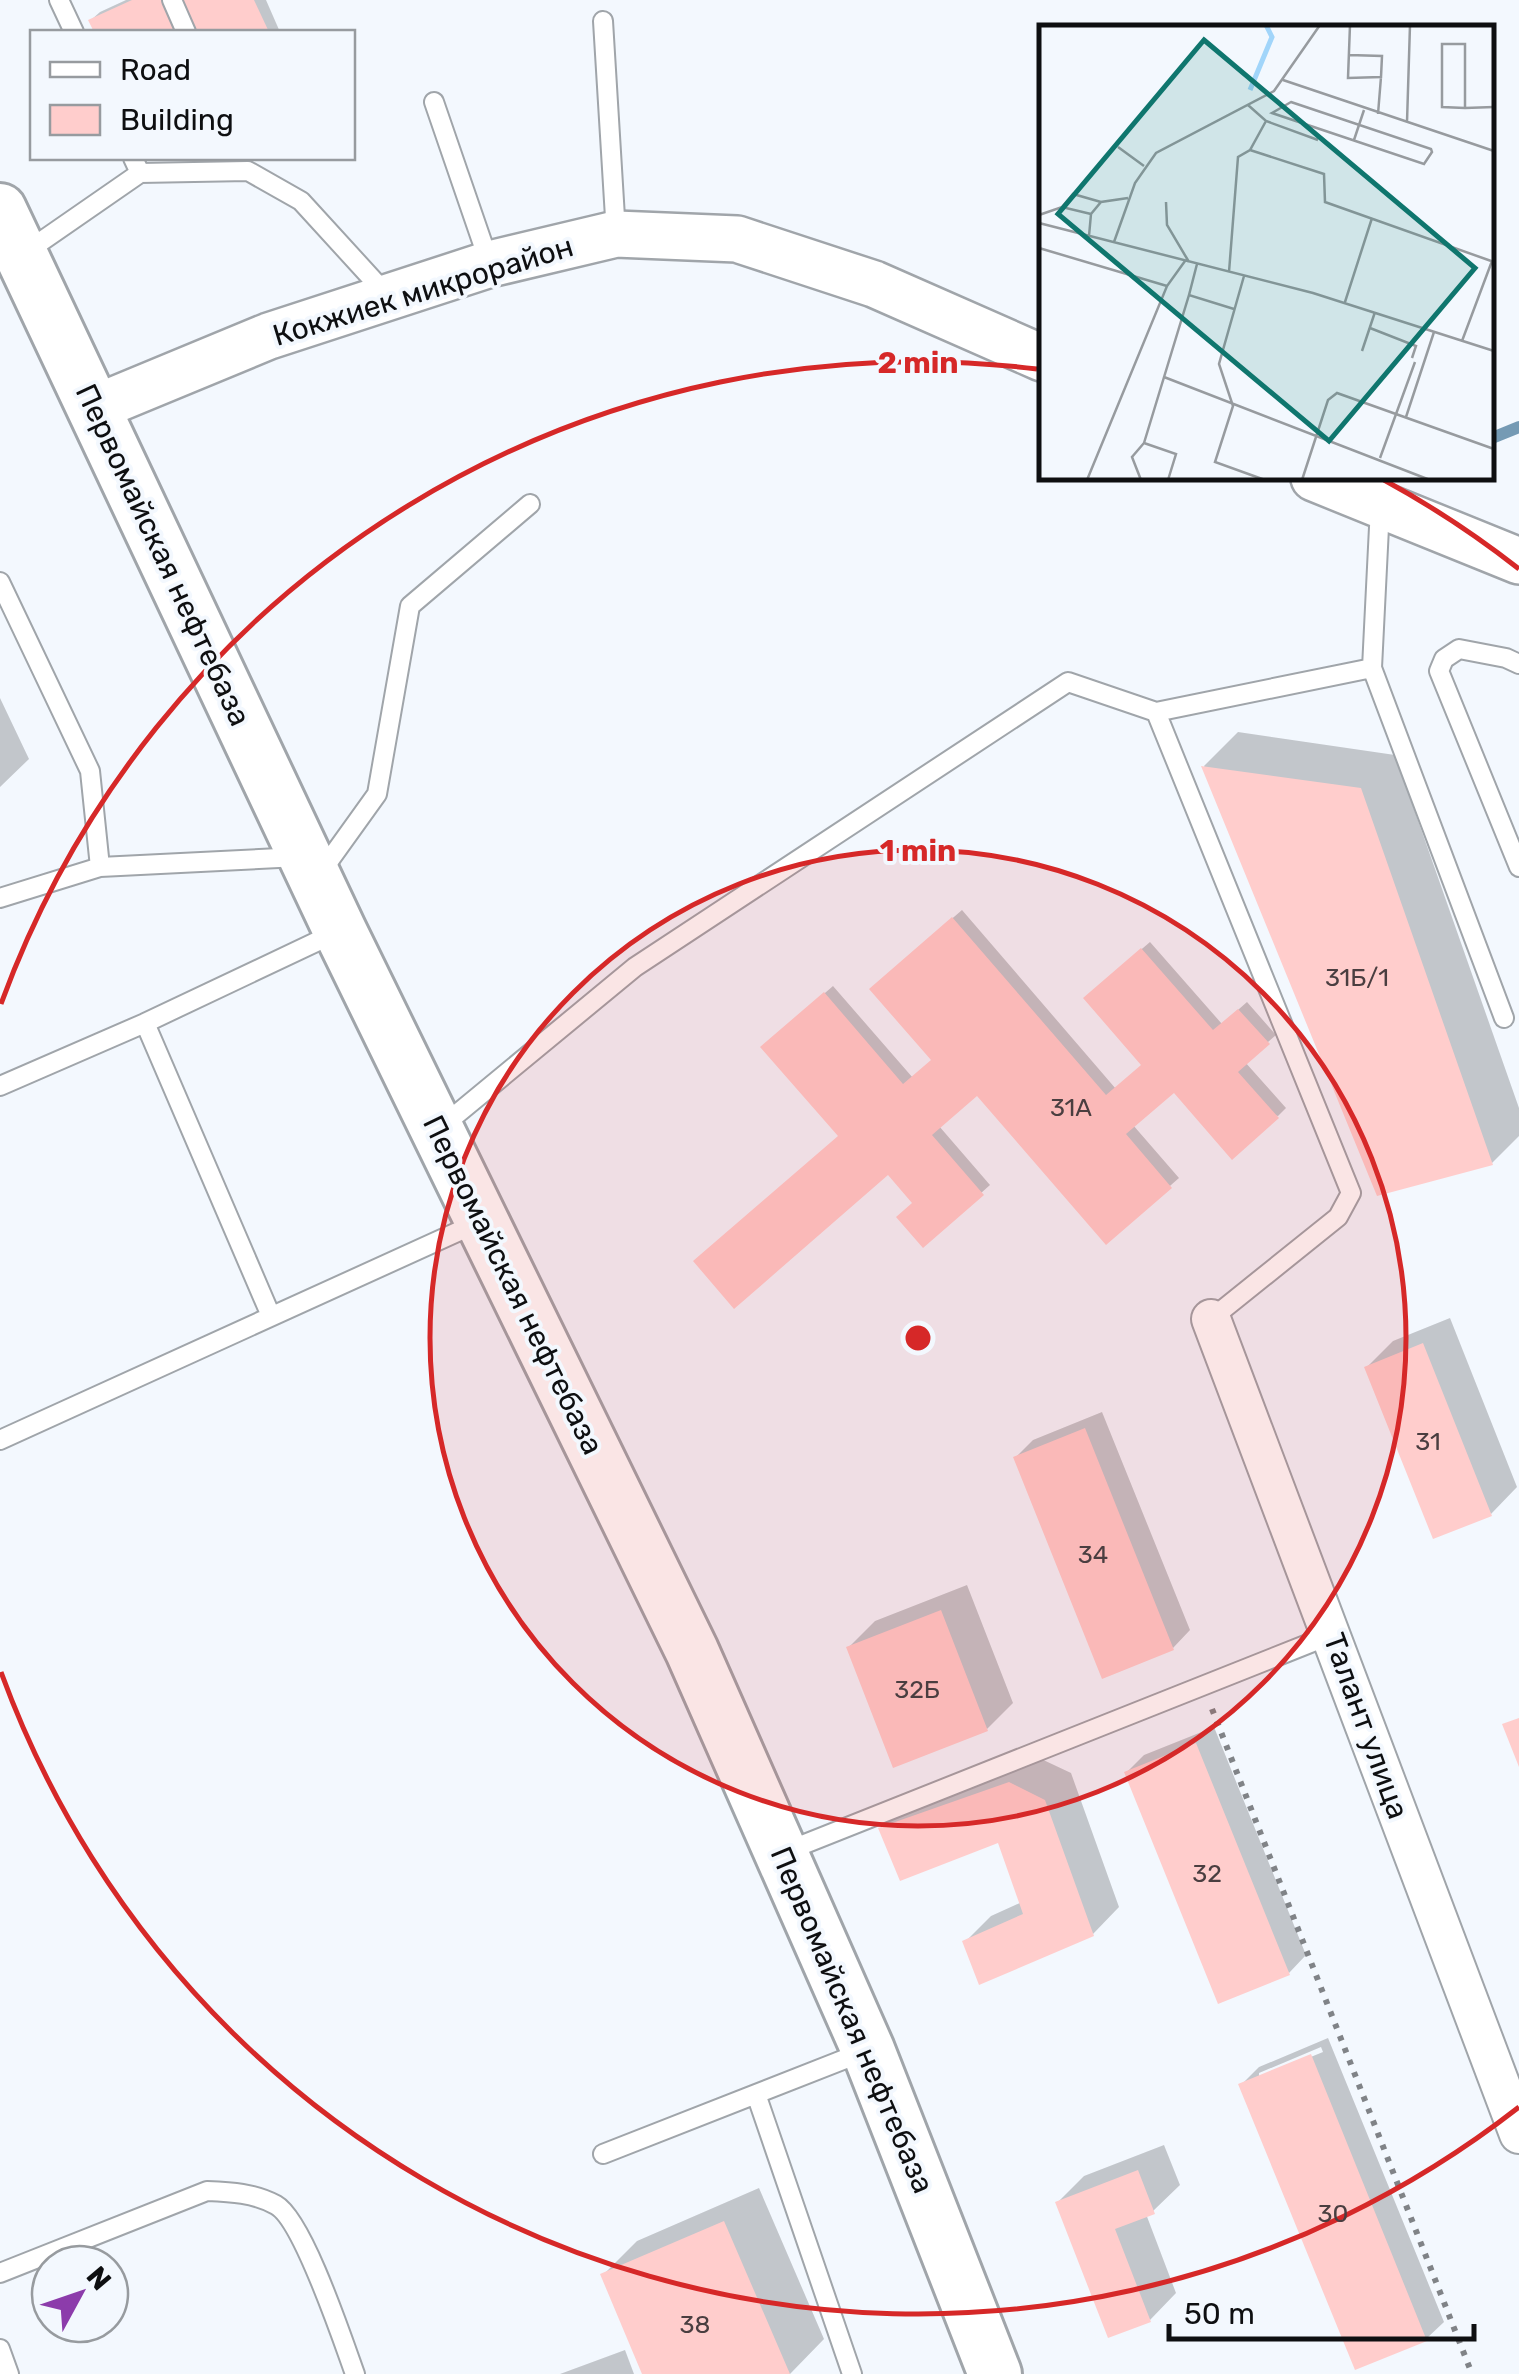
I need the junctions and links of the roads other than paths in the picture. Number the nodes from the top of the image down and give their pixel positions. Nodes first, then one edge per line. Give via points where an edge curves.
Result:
1 (59, 0) edge
2 (172, 0) edge
3 (603, 20) dead end
4 (73, 30) edge
5 (185, 30) edge
6 (434, 102) dead end
7 (245, 164) edge
8 (137, 165) edge
9 (11, 232) edge
10 (616, 234) junction
11 (490, 264) junction
12 (388, 297) junction
13 (1039, 357) edge
14 (95, 408) junction
15 (1319, 480) edge
16 (530, 504) dead end
17 (1380, 507) junction
18 (1519, 561) edge
19 (0, 582) edge
20 (1519, 664) edge
21 (1372, 668) junction
22 (1156, 712) junction
23 (100, 867) junction
24 (1519, 867) edge
25 (310, 868) junction
26 (0, 898) edge
27 (340, 931) junction
28 (1504, 1018) dead end
29 (145, 1023) junction
30 (0, 1086) edge
31 (436, 1131) junction
32 (482, 1220) junction
33 (271, 1316) junction
34 (1211, 1319) joint
35 (0, 1440) edge
36 (1333, 1634) junction
37 (782, 1853) junction
38 (868, 2050) junction
39 (756, 2094) junction
40 (1519, 2134) edge
41 (603, 2154) dead end
42 (0, 2274) edge
43 (0, 2349) edge
44 (9, 2374) edge
45 (355, 2374) edge
46 (852, 2374) edge
47 (996, 2374) edge

1 - 4 lane
2 - 5 lane
3 - 10 lane
6 - 11 lane
7 - 8 lane
7 - 12 lane via 301,201
8 - 9 lane
9 - 14 main road, Первомайская нефтебаза
10 - 11 street, Кокжиек микрорайон
10 - 13 street, Кокжиек микрорайон via 736,240 874,284
11 - 12 street, Кокжиек микрорайон
12 - 14 street, Кокжиек микрорайон via 269,336
14 - 25 main road, Первомайская нефтебаза
15 - 17 street
16 - 25 lane via 410,606 377,794
17 - 18 street
17 - 21 lane
19 - 23 lane via 90,771
20 - 24 lane via 1459,650 1444,658 1439,671
21 - 22 lane
21 - 28 lane
22 - 31 lane via 1068,682 635,967
22 - 34 lane via 1350,1193 1338,1217
23 - 25 lane
23 - 26 lane
25 - 27 main road, Первомайская нефтебаза
27 - 29 lane
27 - 31 main road, Первомайская нефтебаза
29 - 30 lane
29 - 33 lane
31 - 32 main road, Первомайская нефтебаза
32 - 33 lane
32 - 37 main road, Первомайская нефтебаза via 692,1651
33 - 35 lane
34 - 36 street, Талант улица
36 - 37 lane
36 - 40 street, Талант улица
37 - 38 main road, Первомайская нефтебаза
38 - 39 lane
38 - 47 main road, Первомайская нефтебаза
39 - 41 lane
39 - 46 lane
42 - 45 lane via 207,2191 243,2192 280,2206 305,2247
43 - 44 lane

